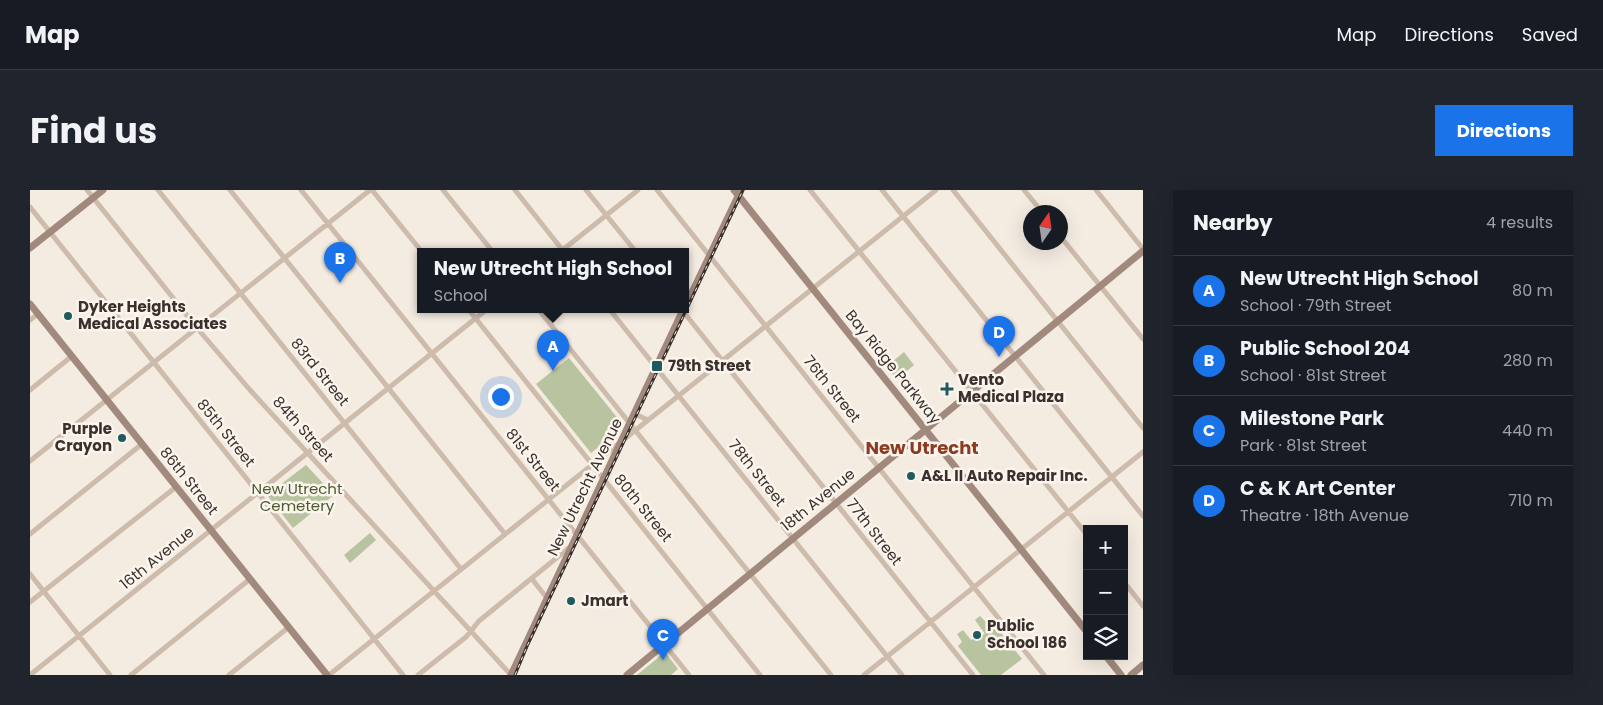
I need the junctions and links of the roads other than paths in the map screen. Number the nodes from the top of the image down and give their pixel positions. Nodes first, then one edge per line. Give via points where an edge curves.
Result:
1 (87, 190) edge
2 (103, 190) edge
3 (158, 190) edge
4 (230, 190) edge
5 (301, 190) edge
6 (371, 190) edge
7 (443, 190) edge
8 (514, 190) edge
9 (586, 190) edge
10 (638, 190) edge
11 (657, 190) edge
12 (810, 190) edge
13 (882, 190) edge
14 (936, 190) edge
15 (953, 190) edge
16 (1024, 190) edge
17 (1096, 190) edge
18 (737, 192) edge
19 (93, 198) junction
20 (1036, 205) edge
21 (30, 207) edge
22 (606, 216) junction
23 (903, 217) junction
24 (328, 224) junction
25 (50, 232) junction
26 (1068, 246) edge
27 (30, 248) edge
28 (419, 248) edge
29 (490, 248) edge
30 (559, 248) edge
31 (567, 248) edge
32 (633, 248) edge
33 (1143, 250) edge
34 (859, 251) junction
35 (709, 256) junction
36 (284, 259) junction
37 (1101, 286) junction
38 (812, 289) junction
39 (241, 293) junction
40 (689, 297) edge
41 (30, 304) edge
42 (471, 313) edge
43 (482, 313) edge
44 (541, 313) edge
45 (612, 313) edge
46 (681, 313) edge
47 (686, 313) edge
48 (38, 314) junction
49 (476, 318) junction
50 (30, 320) edge
51 (1058, 322) junction
52 (765, 326) junction
53 (197, 328) junction
54 (1143, 338) edge
55 (432, 354) junction
56 (72, 356) junction
57 (1015, 357) junction
58 (722, 360) junction
59 (154, 362) junction
60 (657, 368) junction
61 (388, 388) junction
62 (30, 390) edge
63 (972, 392) junction
64 (679, 395) junction
65 (107, 400) junction
66 (635, 414) junction
67 (648, 420) junction
68 (345, 423) junction
69 (633, 427) junction
70 (1143, 428) edge
71 (926, 430) junction
72 (622, 441) junction
73 (142, 444) junction
74 (1143, 452) edge
75 (308, 453) junction
76 (30, 461) edge
77 (592, 464) junction
78 (879, 467) junction
79 (1111, 476) junction
80 (604, 479) junction
81 (176, 487) junction
82 (258, 493) junction
83 (548, 499) junction
84 (836, 503) junction
85 (1068, 511) junction
86 (1143, 516) edge
87 (1083, 530) edge
88 (211, 531) junction
89 (30, 534) edge
90 (505, 534) junction
91 (576, 534) junction
92 (793, 538) junction
93 (570, 546) junction
94 (1021, 549) junction
95 (461, 569) junction
96 (30, 574) edge
97 (750, 574) junction
98 (250, 579) junction
99 (532, 579) junction
100 (974, 587) junction
101 (1128, 587) edge
102 (434, 590) junction
103 (44, 591) junction
104 (547, 598) junction
105 (30, 602) edge
106 (1143, 606) edge
107 (707, 609) junction
108 (930, 622) junction
109 (288, 627) junction
110 (1083, 627) edge
111 (472, 631) junction
112 (79, 636) junction
113 (374, 639) junction
114 (664, 644) junction
115 (887, 656) junction
116 (1109, 660) edge
117 (1143, 666) edge
118 (30, 675) edge
119 (110, 675) edge
120 (131, 675) edge
121 (229, 675) edge
122 (328, 675) edge
123 (403, 675) edge
124 (418, 675) edge
125 (511, 675) edge
126 (627, 675) edge
127 (689, 675) edge
128 (760, 675) edge
129 (831, 675) edge
130 (864, 675) edge
131 (902, 675) edge
132 (973, 675) edge
133 (1044, 675) edge
134 (1121, 675) edge
135 (1131, 675) edge

1 - 19 street, 84th Street
2 - 19 street
3 - 39 street, 83rd Street
4 - 36 street
5 - 24 street, 81st Street
6 - 24 street
6 - 28 street
7 - 29 street
8 - 30 street
9 - 22 street
10 - 22 street
11 - 35 street, 76th Street
12 - 34 street
13 - 23 street
14 - 23 street
15 - 51 street
16 - 20 street
17 - 33 street
18 - 35 street, New Utrecht Avenue
18 - 38 street, Bay Ridge Parkway
19 - 25 street
19 - 53 street, 84th Street
21 - 25 street, 85th Street
22 - 31 street
22 - 32 street
23 - 34 street
23 - 57 street
24 - 36 street
24 - 55 street, 81st Street
25 - 27 street
25 - 59 street, 85th Street
26 - 37 street
33 - 37 street, 18th Avenue
34 - 38 street
34 - 63 street
35 - 40 street, New Utrecht Avenue
35 - 52 street, 76th Street
36 - 39 street
36 - 61 street
37 - 51 street, 18th Avenue
37 - 54 street
38 - 52 street
38 - 71 street, Bay Ridge Parkway
39 - 53 street
39 - 68 street, 83rd Street
41 - 48 street, 86th Street
42 - 49 street, 80th Street
43 - 49 street, 16th Avenue
44 - 69 street
45 - 60 street, 78th Street
46 - 60 street, New Utrecht Avenue
47 - 58 street, 77th Street
48 - 50 street
48 - 56 street, 86th Street
49 - 55 street, 16th Avenue
49 - 77 street, 80th Street
51 - 57 street, 18th Avenue
51 - 70 street
52 - 58 street
52 - 78 street, 76th Street
53 - 59 street
53 - 75 street, 84th Street
55 - 61 street, 16th Avenue
55 - 83 street, 81st Street
56 - 62 street
56 - 65 street, 86th Street
57 - 63 street, 18th Avenue
57 - 79 street
58 - 64 street
58 - 84 street, 77th Street
59 - 65 street
59 - 82 street, 85th Street
60 - 64 street, 78th Street
60 - 66 street, New Utrecht Avenue
61 - 68 street, 16th Avenue
61 - 90 street
63 - 71 street, 18th Avenue
63 - 85 street
64 - 67 street
64 - 92 street, 78th Street
65 - 73 street, 86th Street
65 - 76 street
66 - 67 street
66 - 69 street, New Utrecht Avenue
67 - 69 street
68 - 75 street, 16th Avenue
68 - 95 street, 83rd Street
69 - 72 street, New Utrecht Avenue
69 - 97 street
71 - 78 street, 18th Avenue
71 - 94 street, Bay Ridge Parkway
72 - 77 street
72 - 80 street, New Utrecht Avenue
73 - 81 street, 86th Street
73 - 89 street
74 - 79 street
75 - 82 street, 16th Avenue
75 - 102 street, 84th Street
77 - 80 street, 80th Street
77 - 83 street
78 - 84 street, 18th Avenue
78 - 100 street, 76th Street
79 - 85 street
79 - 86 street
80 - 91 street, New Utrecht Avenue
80 - 107 street, 80th Street
81 - 88 street, 86th Street
81 - 103 street
82 - 88 street, 16th Avenue
82 - 113 street, 85th Street
83 - 90 street
83 - 91 street, 81st Street
84 - 92 street, 18th Avenue
84 - 108 street, 77th Street
85 - 87 street
85 - 94 street
88 - 98 street, 86th Street
88 - 112 street, 16th Avenue
90 - 95 street
91 - 93 street, New Utrecht Avenue
91 - 114 street, 81st Street
92 - 97 street, 18th Avenue
92 - 115 street, 78th Street
93 - 99 street
93 - 104 street, New Utrecht Avenue
94 - 100 street
94 - 110 street, Bay Ridge Parkway
95 - 102 street
96 - 103 street
97 - 107 street, 18th Avenue
97 - 129 street
98 - 109 street, 86th Street
98 - 120 street
99 - 104 street
99 - 111 street via 479,621
100 - 108 street
100 - 133 street, 76th Street
101 - 106 street
102 - 111 street, 84th Street
102 - 113 street
103 - 105 street
103 - 112 street
104 - 125 street, New Utrecht Avenue
107 - 114 street, 18th Avenue
107 - 128 street, 80th Street
108 - 115 street
108 - 132 street, 77th Street
109 - 121 street
109 - 122 street, 86th Street
111 - 124 street
111 - 125 street, 84th Street
112 - 118 street, 16th Avenue
112 - 119 street
113 - 122 street
113 - 123 street, 85th Street
114 - 126 street, 18th Avenue
114 - 127 street, 81st Street
115 - 130 street
115 - 131 street, 78th Street
116 - 134 street
117 - 135 street

